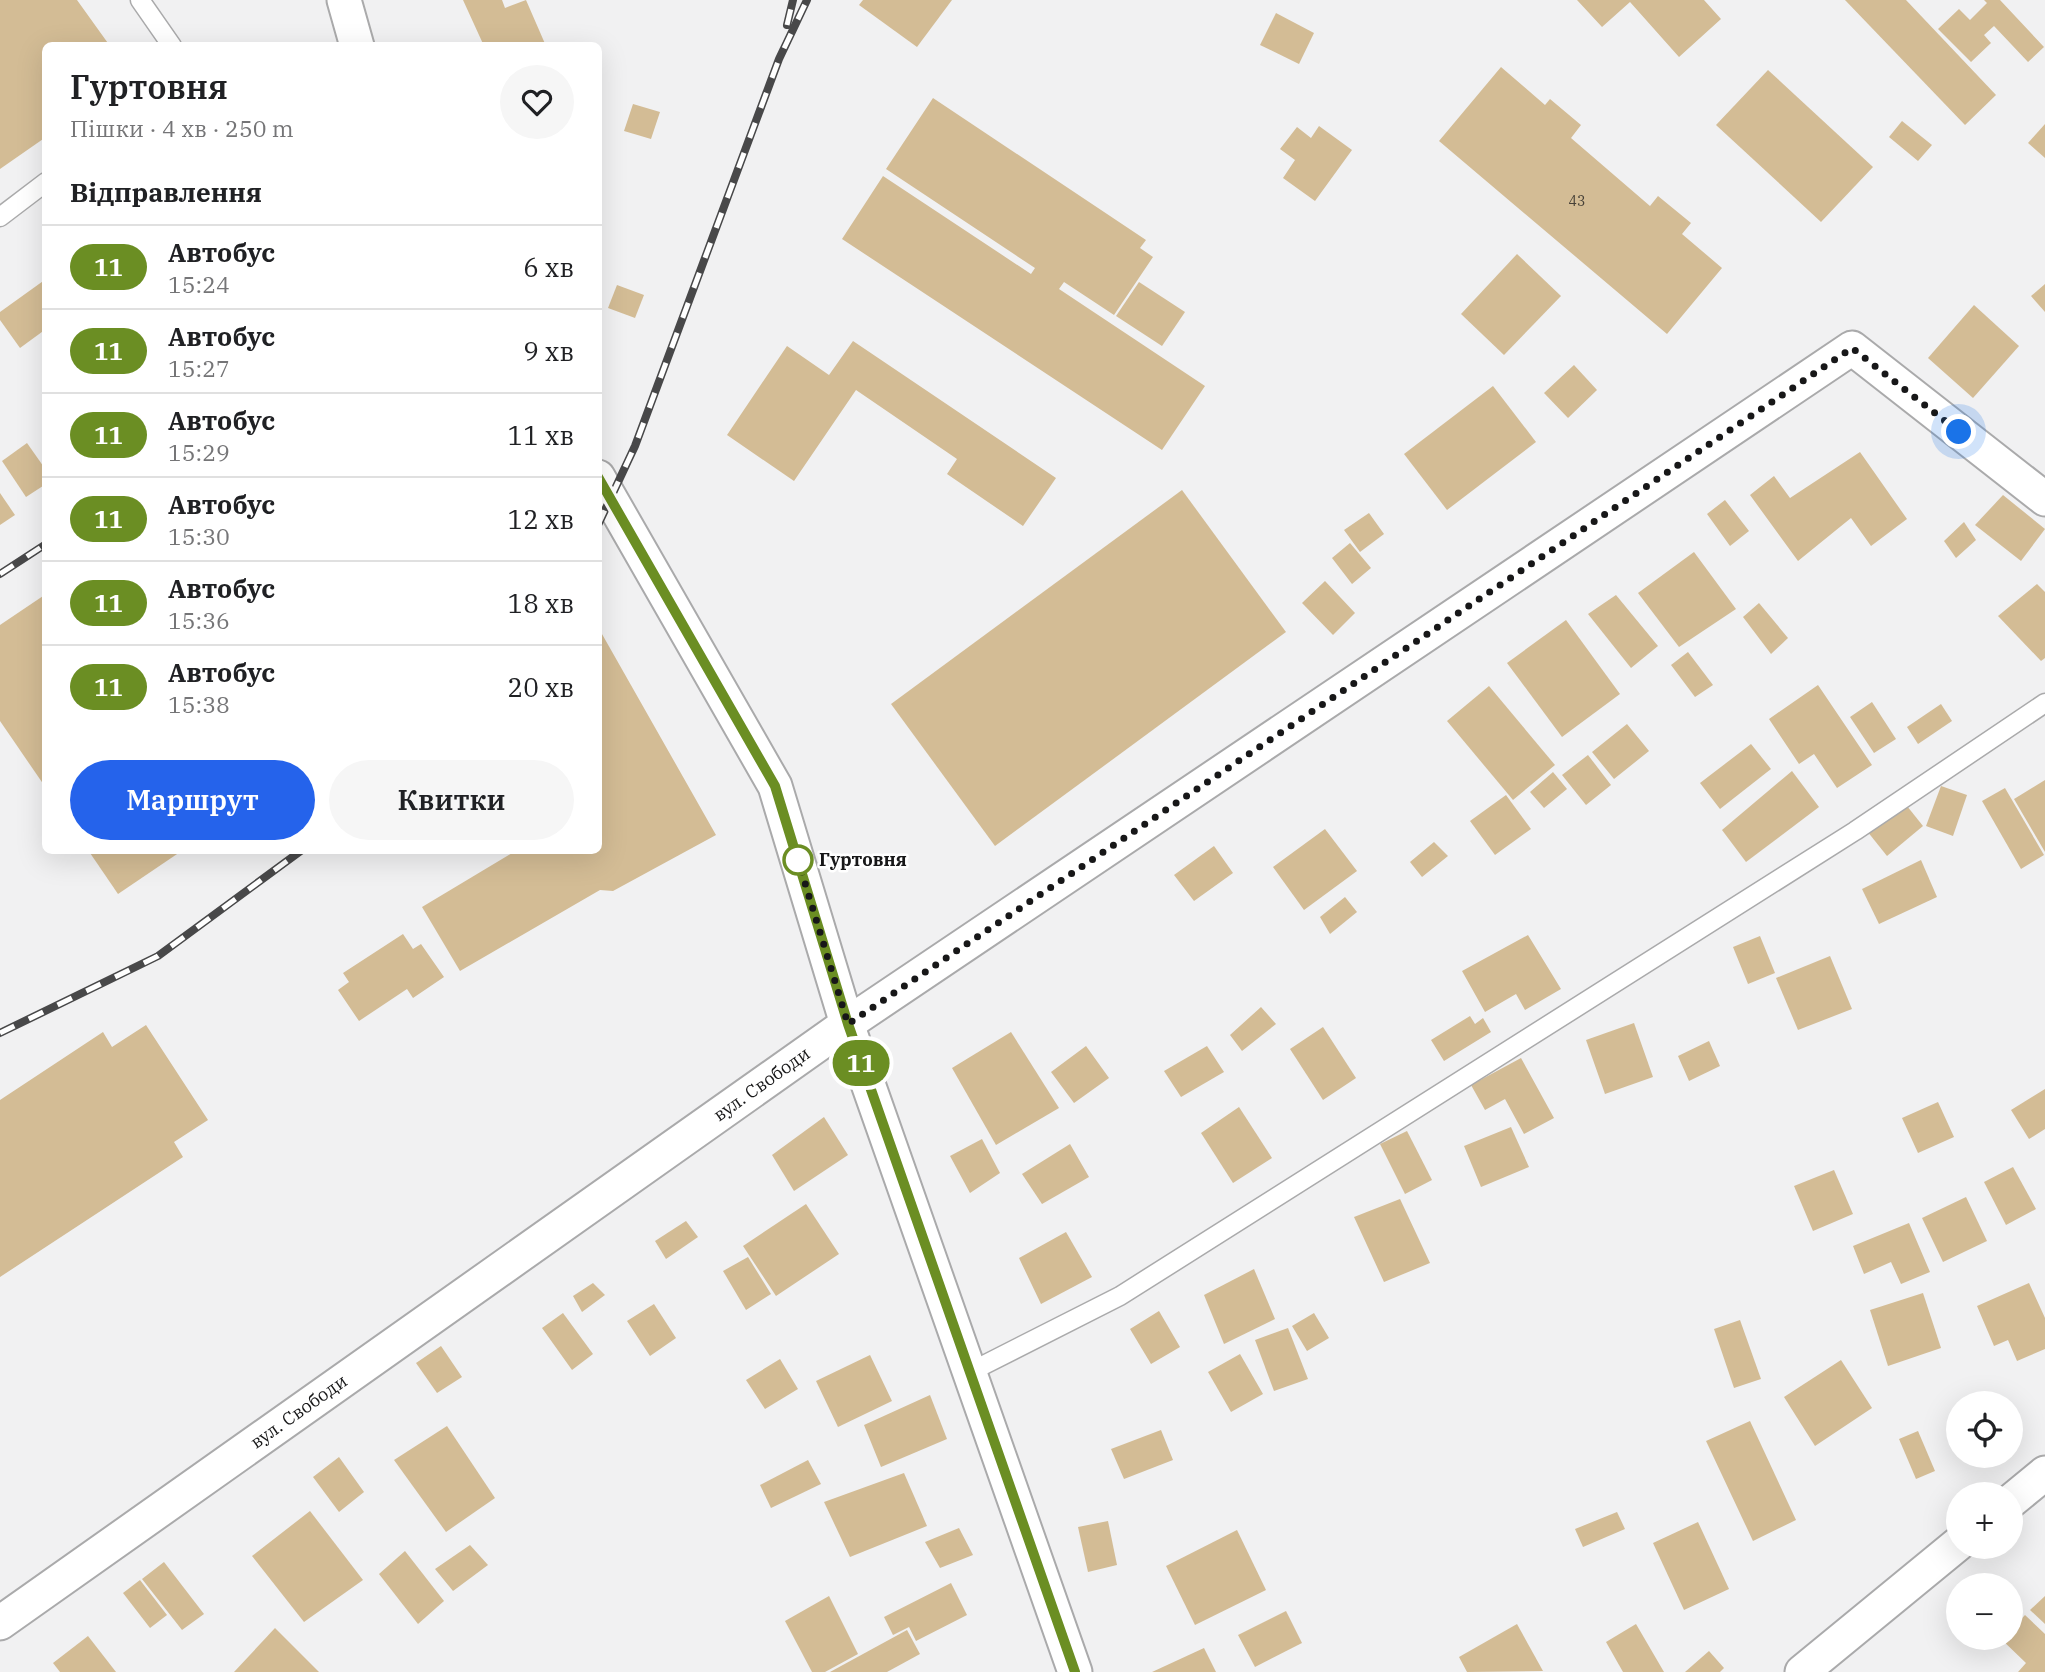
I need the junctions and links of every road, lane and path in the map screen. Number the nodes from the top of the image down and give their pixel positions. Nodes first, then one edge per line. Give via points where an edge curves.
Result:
1 (140, 0) edge
2 (344, 0) edge
3 (169, 42) edge
4 (356, 42) edge
5 (42, 185) edge
6 (0, 217) edge
7 (602, 484) edge
8 (2045, 499) edge
9 (2045, 703) edge
10 (848, 1024) junction
11 (970, 1372) junction
12 (2045, 1473) edge
13 (2023, 1491) edge
14 (1946, 1554) edge
15 (0, 1623) edge
16 (1075, 1672) edge
17 (1802, 1672) edge

1 - 3 lane
2 - 4 street
5 - 6 lane
7 - 10 street via 775,786
8 - 10 street, вул. Свободи via 1852,348
9 - 11 lane via 1855,831 1120,1296
10 - 11 street
10 - 15 street, вул. Свободи
11 - 16 street
12 - 13 street
14 - 17 street

